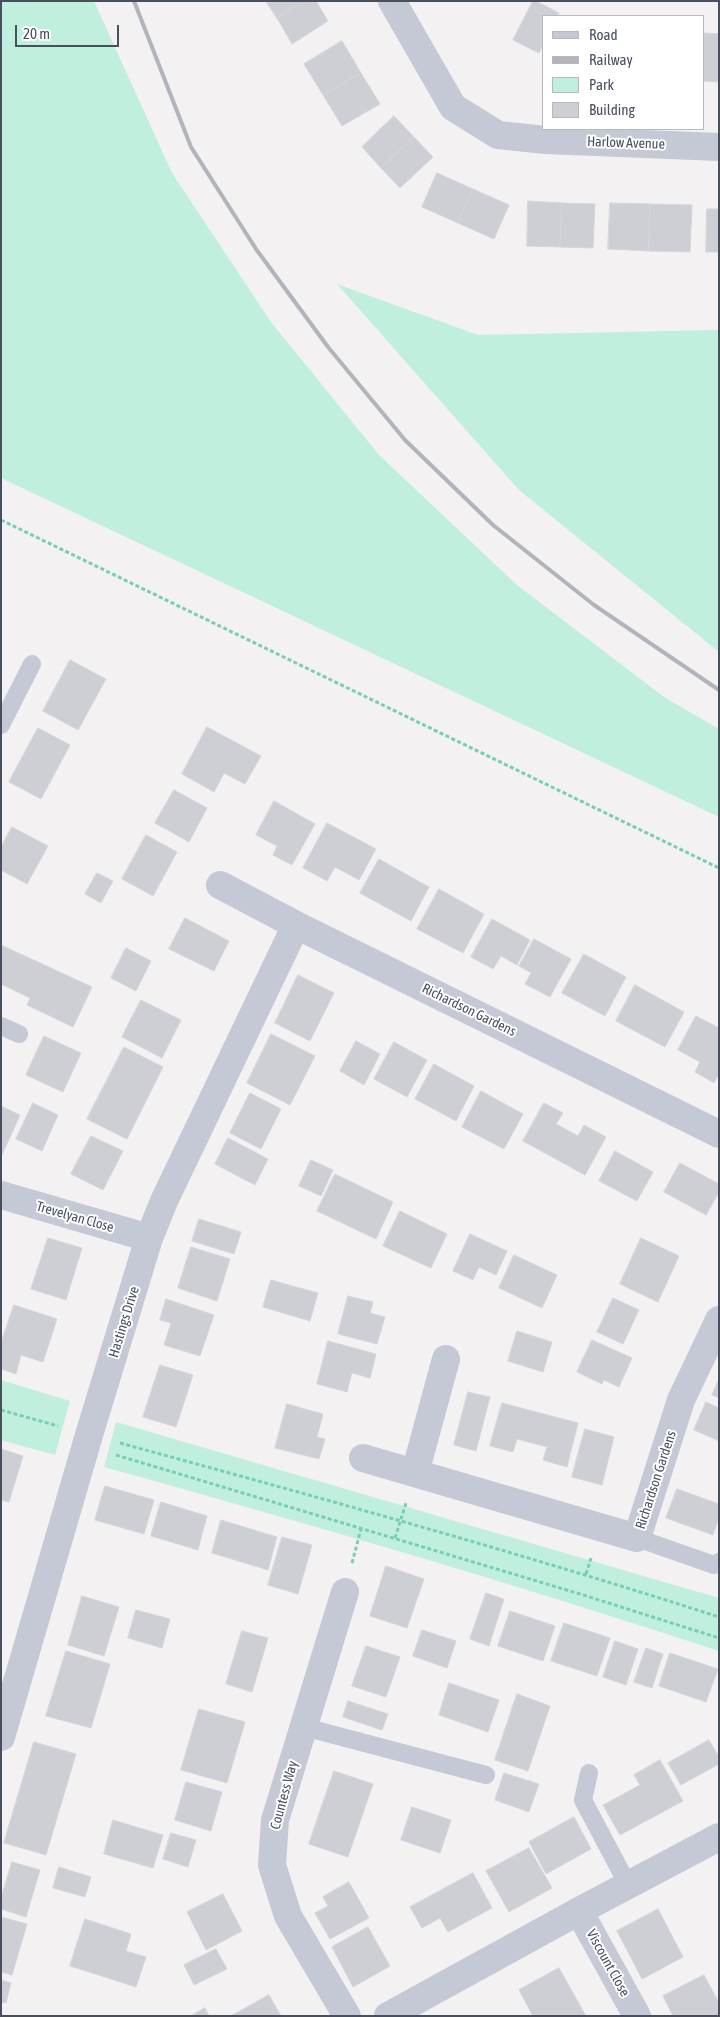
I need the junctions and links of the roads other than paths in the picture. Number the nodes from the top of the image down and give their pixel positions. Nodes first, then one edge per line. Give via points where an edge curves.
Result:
1 (392, 1) edge
2 (719, 147) edge
3 (32, 664) dead end
4 (1, 725) edge
5 (220, 885) dead end
6 (296, 925) junction
7 (1, 1026) edge
8 (19, 1034) dead end
9 (719, 1134) edge
10 (1, 1195) edge
11 (149, 1238) junction
12 (719, 1320) edge
13 (446, 1359) dead end
14 (363, 1458) dead end
15 (415, 1473) junction
16 (637, 1538) junction
17 (719, 1562) edge
18 (345, 1592) dead end
19 (304, 1727) junction
20 (1, 1737) edge
21 (589, 1773) dead end
22 (486, 1776) dead end
23 (719, 1838) edge
24 (628, 1885) junction
25 (579, 1911) junction
26 (348, 2016) edge
27 (388, 2016) edge
28 (638, 2016) edge

1 - 2 street, Harlow Avenue via 453,106 498,135
3 - 4 lane
5 - 6 street, Richardson Gardens
6 - 9 street, Richardson Gardens
6 - 11 street, Hastings Drive
7 - 8 lane
10 - 11 street, Trevelyan Close
11 - 20 street, Hastings Drive
12 - 16 street, Richardson Gardens via 681,1400
13 - 15 street
14 - 15 street, Richardson Gardens
15 - 16 street, Richardson Gardens
16 - 17 lane via 714,1565
18 - 19 street, Countess Way
19 - 22 lane
19 - 26 street, Countess Way via 275,1820 272,1865 288,1916
21 - 24 lane via 583,1800
23 - 24 street
24 - 25 street
25 - 27 street
25 - 28 street, Viscount Close

